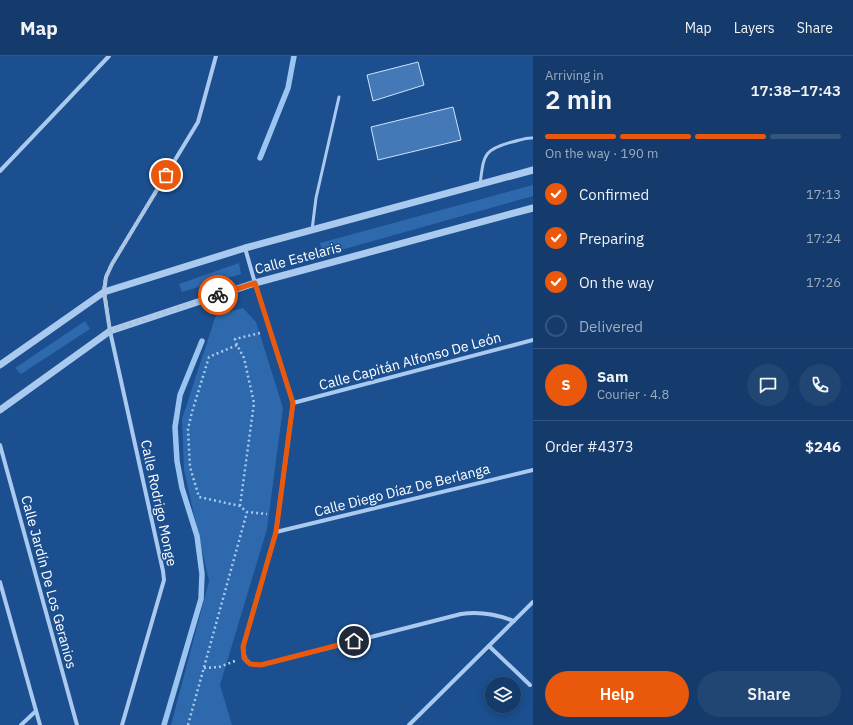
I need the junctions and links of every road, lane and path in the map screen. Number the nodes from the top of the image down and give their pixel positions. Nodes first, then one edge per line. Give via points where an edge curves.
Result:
1 (109, 56) edge
2 (216, 56) edge
3 (339, 97) dead end
4 (533, 138) edge
5 (533, 170) edge
6 (0, 171) edge
7 (480, 184) junction
8 (533, 208) edge
9 (312, 230) junction
10 (245, 248) junction
11 (255, 283) junction
12 (104, 292) junction
13 (270, 330) junction
14 (110, 331) junction
15 (533, 340) edge
16 (237, 345) junction
17 (0, 365) edge
18 (293, 403) junction
19 (0, 410) edge
20 (0, 445) edge
21 (533, 470) edge
22 (240, 506) junction
23 (247, 512) junction
24 (278, 516) junction
25 (276, 532) junction
26 (0, 582) edge
27 (533, 602) edge
28 (514, 621) junction
29 (489, 646) junction
30 (244, 658) junction
31 (204, 668) junction
32 (530, 685) dead end
33 (36, 710) junction
34 (21, 725) edge
35 (40, 725) edge
36 (77, 725) edge
37 (122, 725) edge
38 (188, 725) edge
39 (409, 725) edge

1 - 6 street
2 - 12 street via 198,122 112,264 106,277
3 - 9 lane via 316,198
4 - 7 lane via 495,147 489,152 483,160
5 - 7 street, Calle Estelaris
7 - 9 street, Calle Estelaris
8 - 11 street, Calle Estelaris
9 - 10 street, Calle Estelaris
10 - 11 street
10 - 12 street, Calle Estelaris
11 - 13 street
11 - 14 street, Calle Estelaris
12 - 14 street, Calle Rodrigo Monge
12 - 17 street, Calle Estelaris
13 - 16 path via 235,339
13 - 18 street
14 - 19 street, Calle Estelaris
14 - 37 street, Calle Rodrigo Monge via 164,580
15 - 18 street, Calle Capitán Alfonso De León
16 - 22 path via 244,358 254,403
16 - 22 path via 209,357 188,429 190,467 199,498
18 - 24 street
20 - 36 street, Calle Jardín De Los Geranios
21 - 25 street, Calle Diego Díaz De Berlanga
22 - 23 path
23 - 24 path
23 - 31 path
24 - 25 street
25 - 30 street via 243,647
26 - 33 street
27 - 28 street
28 - 29 street
28 - 30 street via 494,614 471,612 261,665 250,664
29 - 32 street
29 - 39 street
30 - 31 path via 219,667
31 - 38 path
33 - 34 street
33 - 35 street

